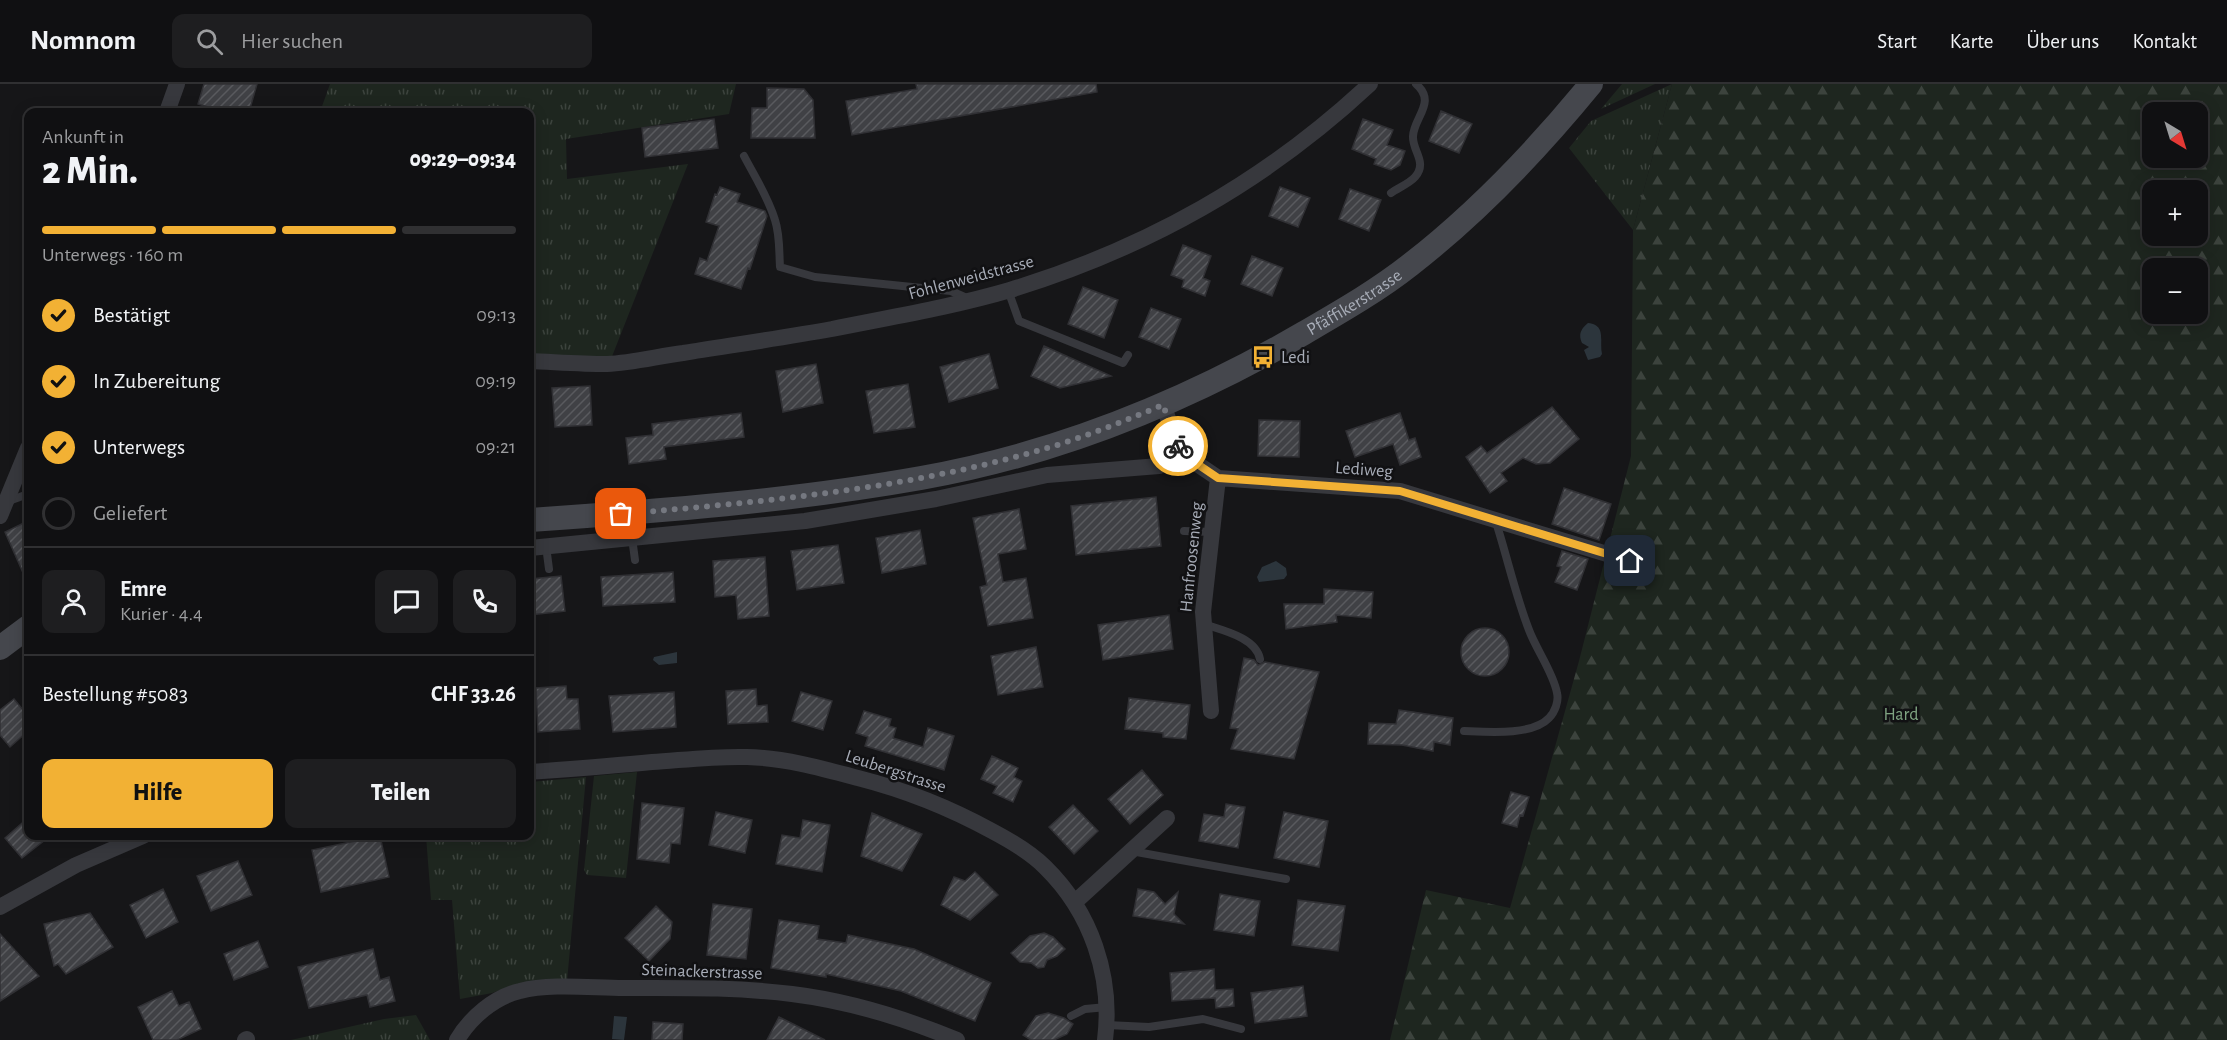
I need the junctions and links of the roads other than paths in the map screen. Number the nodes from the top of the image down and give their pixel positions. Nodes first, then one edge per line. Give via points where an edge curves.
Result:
1 (177, 84) edge
2 (1370, 84) edge
3 (1416, 84) edge
4 (1591, 84) edge
5 (168, 108) edge
6 (744, 156) dead end
7 (1391, 193) dead end
8 (1008, 290) junction
9 (970, 299) junction
10 (1128, 355) dead end
11 (534, 361) edge
12 (1163, 405) junction
13 (1181, 453) junction
14 (24, 458) edge
15 (1218, 478) junction
16 (24, 496) edge
17 (3, 509) edge
18 (1495, 519) junction
19 (534, 520) edge
20 (1184, 531) dead end
21 (1212, 532) junction
22 (632, 538) junction
23 (538, 547) edge
24 (635, 560) dead end
25 (1630, 561) dead end
26 (549, 569) dead end
27 (1203, 624) junction
28 (24, 630) edge
29 (0, 648) edge
30 (1260, 659) dead end
31 (1211, 711) dead end
32 (1464, 731) dead end
33 (534, 772) edge
34 (1167, 818) dead end
35 (134, 840) edge
36 (1131, 851) junction
37 (1286, 879) dead end
38 (1075, 902) junction
39 (0, 907) edge
40 (1107, 1007) junction
41 (1071, 1016) dead end
42 (1241, 1029) dead end
43 (1106, 1033) edge
44 (946, 1038) edge
45 (457, 1040) edge

1 - 5 street
2 - 8 street, Fohlenweidstrasse via 1275,163 1197,212 1110,254
3 - 7 lane via 1426,102 1413,137 1421,163 1415,177
4 - 12 main road, Pfäffikerstrasse via 1485,200 1409,266 1263,357
6 - 9 lane via 776,222 780,267 815,277 951,291
8 - 9 street, Fohlenweidstrasse
8 - 10 lane via 1019,321 1123,363
9 - 11 street, Fohlenweidstrasse via 779,339 609,364
12 - 13 street
12 - 19 main road, Pfäffikerstrasse via 1044,449 922,478 778,499
13 - 15 street, Lediweg
13 - 22 street via 1159,466 1047,475 873,511 780,525
14 - 17 street
15 - 18 street, Lediweg via 1400,491
15 - 21 street, Hanfroosenweg
16 - 17 lane
18 - 25 street, Lediweg
18 - 32 lane via 1529,629 1558,696 1549,718 1538,727
20 - 21 lane
21 - 27 street, Hanfroosenweg
22 - 23 street
22 - 24 lane
23 - 26 lane
27 - 30 lane via 1250,643
27 - 31 street, Hanfroosenweg
28 - 29 main road
33 - 38 street, Leubergstrasse via 748,757 816,766 927,799 979,824 1044,865
34 - 36 street
35 - 39 street via 76,865
36 - 37 lane
36 - 38 street
38 - 40 street, Leubergstrasse via 1101,962
40 - 41 lane via 1085,1009
40 - 43 street, Leubergstrasse
42 - 43 lane via 1203,1019
44 - 45 street, Steinackerstrasse via 871,1010 792,994 721,988 568,988 535,989 503,996 470,1022

